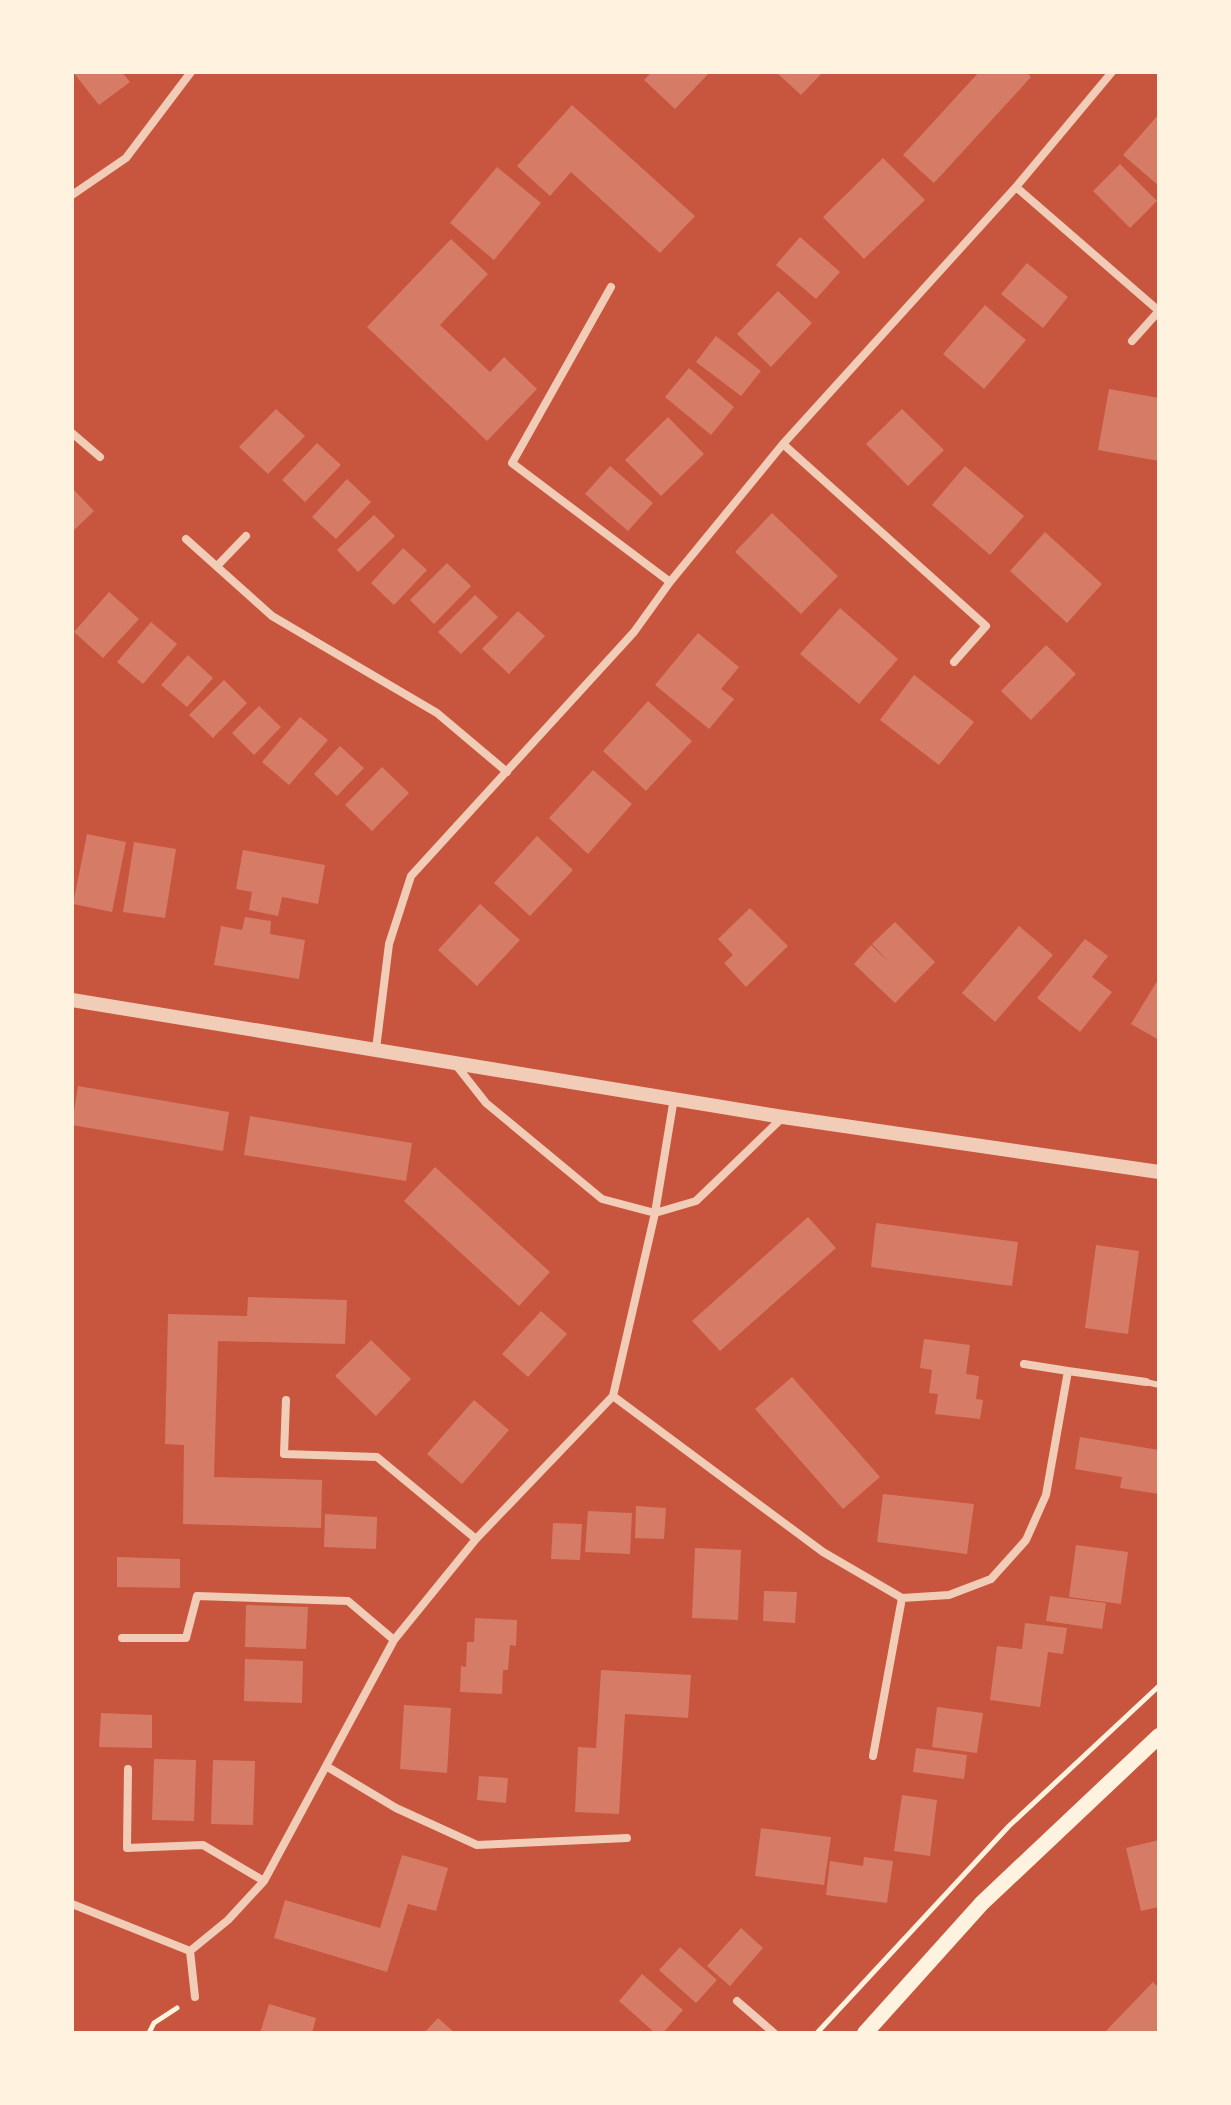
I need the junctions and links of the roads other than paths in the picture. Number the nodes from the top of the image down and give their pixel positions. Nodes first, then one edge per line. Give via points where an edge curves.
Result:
1 (191, 72) edge
2 (1112, 72) edge
3 (1016, 187) junction
4 (72, 195) edge
5 (611, 287) dead end
6 (1159, 311) edge
7 (1132, 341) dead end
8 (72, 433) edge
9 (783, 444) junction
10 (100, 457) dead end
11 (246, 536) dead end
12 (186, 539) dead end
13 (217, 566) junction
14 (670, 582) junction
15 (954, 662) dead end
16 (507, 772) junction
17 (72, 1000) edge
18 (376, 1049) junction
19 (455, 1064) junction
20 (675, 1098) junction
21 (783, 1117) junction
22 (1159, 1172) edge
23 (655, 1213) junction
24 (1024, 1364) dead end
25 (1068, 1371) junction
26 (1146, 1382) joint
27 (1159, 1385) edge
28 (613, 1396) junction
29 (286, 1400) dead end
30 (476, 1539) junction
31 (902, 1598) junction
32 (122, 1638) dead end
33 (394, 1640) junction
34 (1158, 1738) edge
35 (873, 1756) dead end
36 (326, 1766) junction
37 (128, 1769) dead end
38 (627, 1838) dead end
39 (264, 1881) junction
40 (72, 1904) edge
41 (190, 1951) junction
42 (195, 1997) road end
43 (737, 2001) dead end
44 (774, 2033) edge
45 (865, 2033) edge

1 - 4 street via 126,158
2 - 3 street
3 - 6 street
3 - 9 street
5 - 14 street via 512,463
6 - 7 street
8 - 10 street
9 - 14 street
9 - 15 street via 986,626
11 - 13 street
12 - 13 street
13 - 16 street via 272,616 437,713
14 - 16 street via 634,632
16 - 18 street via 411,876 389,944
17 - 18 street
18 - 19 street
19 - 20 street
19 - 23 street via 486,1103 602,1199
20 - 21 street
20 - 23 street
21 - 22 street
21 - 23 street via 696,1201
23 - 28 street
24 - 25 street
25 - 26 street
25 - 31 street via 1046,1495 1026,1540 991,1579 949,1595
26 - 27 lane
28 - 30 street
28 - 31 street via 823,1552
29 - 30 street via 284,1454 377,1457
30 - 33 street
31 - 35 street
32 - 33 street via 186,1638 197,1596 348,1601
33 - 36 street
34 - 45 main road via 982,1903
36 - 38 street via 396,1808 477,1845
36 - 39 street
37 - 39 street via 127,1848 203,1845
39 - 41 street
40 - 41 street
41 - 42 street
43 - 44 street

